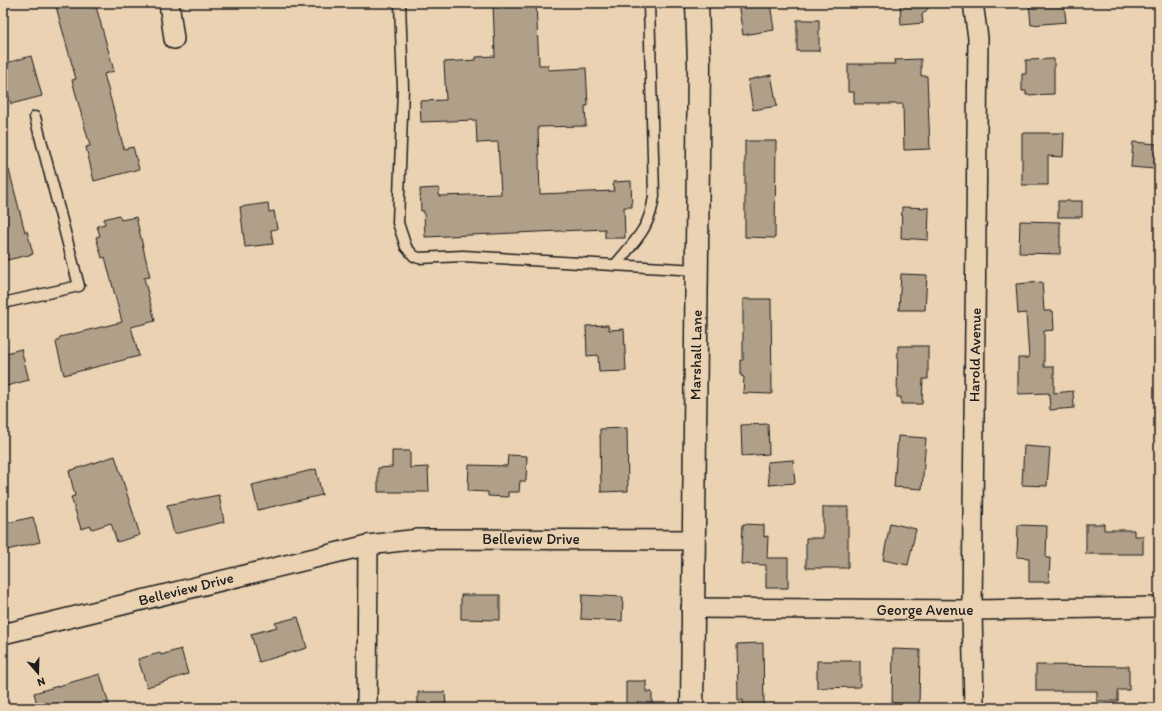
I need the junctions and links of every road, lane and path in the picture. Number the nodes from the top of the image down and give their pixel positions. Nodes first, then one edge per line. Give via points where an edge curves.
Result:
1 (169, 3) edge
2 (400, 3) edge
3 (649, 3) edge
4 (697, 3) edge
5 (973, 3) edge
6 (174, 39) dead end
7 (35, 117) dead end
8 (616, 264) junction
9 (697, 270) junction
10 (3, 303) edge
11 (693, 540) junction
12 (368, 545) junction
13 (1159, 607) edge
14 (692, 608) junction
15 (972, 610) junction
16 (3, 634) edge
17 (367, 708) edge
18 (692, 708) edge
19 (974, 708) edge

1 - 6 street
2 - 8 lane via 403,88 398,223 409,252 419,258 463,256
3 - 8 lane via 654,196 652,214 644,230
4 - 9 street, Marshall Lane
5 - 15 street, Harold Avenue via 978,46
7 - 10 lane via 79,286
8 - 9 lane
9 - 11 street, Marshall Lane
11 - 12 street, Belleview Drive via 419,539
11 - 14 street, Marshall Lane
12 - 16 street, Belleview Drive
12 - 17 street
13 - 15 street, George Avenue
14 - 15 street, George Avenue
14 - 18 street, Marshall Lane
15 - 19 street, Harold Avenue

